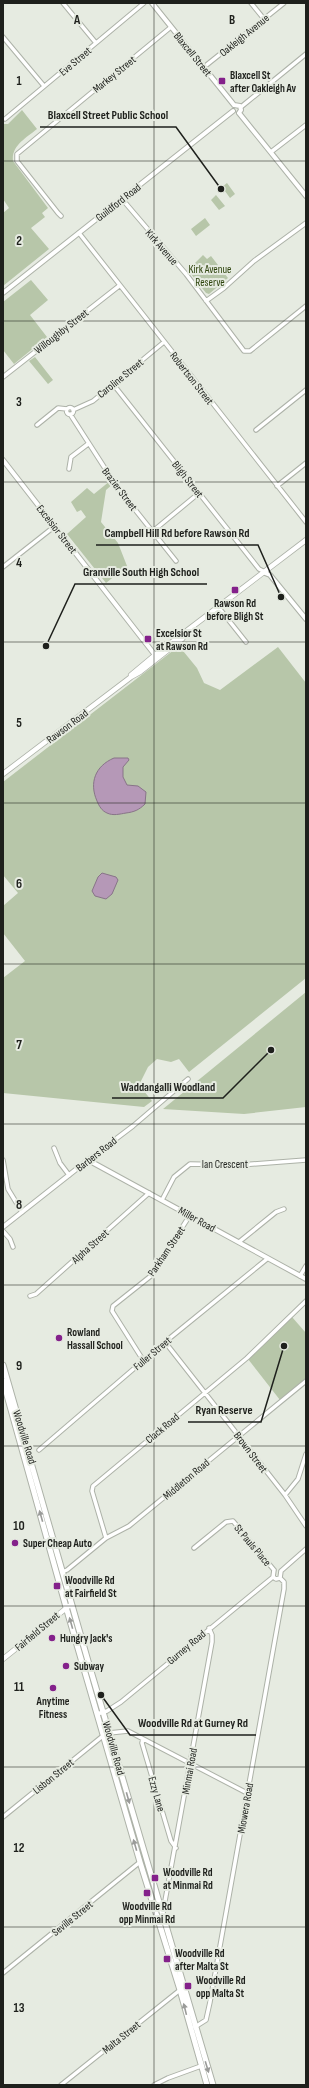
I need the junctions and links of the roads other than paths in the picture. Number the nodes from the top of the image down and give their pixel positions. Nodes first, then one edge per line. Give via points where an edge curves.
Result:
1 (63, 3) edge
2 (144, 3) edge
3 (152, 3) edge
4 (251, 3) edge
5 (284, 3) edge
6 (264, 19) junction
7 (171, 27) junction
8 (3, 37) edge
9 (96, 43) junction
10 (306, 54) edge
11 (204, 67) junction
12 (44, 86) junction
13 (234, 105) junction
14 (241, 107) junction
15 (232, 111) junction
16 (240, 113) junction
17 (5, 119) dead end
18 (306, 125) edge
19 (271, 152) junction
20 (306, 195) edge
21 (122, 199) junction
22 (62, 216) dead end
23 (306, 223) edge
24 (79, 233) junction
25 (119, 286) junction
26 (3, 293) edge
27 (206, 301) junction
28 (306, 306) edge
29 (164, 342) junction
30 (3, 377) edge
31 (113, 384) junction
32 (306, 390) edge
33 (67, 409) junction
34 (73, 410) junction
35 (70, 414) junction
36 (37, 425) dead end
37 (256, 430) dead end
38 (88, 444) junction
39 (3, 460) edge
40 (306, 463) edge
41 (69, 469) dead end
42 (277, 486) junction
43 (199, 493) junction
44 (306, 522) edge
45 (55, 526) junction
46 (153, 531) junction
47 (306, 540) edge
48 (176, 561) dead end
49 (3, 567) edge
50 (265, 573) junction
51 (219, 608) junction
52 (306, 619) edge
53 (186, 633) junction
54 (246, 642) dead end
55 (176, 643) junction
56 (155, 655) junction
57 (144, 669) junction
58 (131, 676) junction
59 (3, 774) edge
60 (188, 1079) dead end
61 (54, 1148) dead end
62 (3, 1160) edge
63 (88, 1160) junction
64 (306, 1160) edge
65 (69, 1175) junction
66 (149, 1194) junction
67 (162, 1200) junction
68 (284, 1209) dead end
69 (22, 1212) junction
70 (190, 1215) junction
71 (3, 1227) edge
72 (3, 1231) edge
73 (239, 1242) junction
74 (13, 1247) dead end
75 (267, 1259) junction
76 (306, 1266) edge
77 (300, 1276) junction
78 (306, 1279) edge
79 (30, 1296) dead end
80 (306, 1300) edge
81 (165, 1342) junction
82 (143, 1360) junction
83 (3, 1365) edge
84 (3, 1381) edge
85 (306, 1381) edge
86 (205, 1391) junction
87 (239, 1435) junction
88 (39, 1450) dead end
89 (306, 1454) edge
90 (285, 1495) junction
91 (306, 1526) edge
92 (106, 1538) junction
93 (194, 1548) dead end
94 (306, 1549) edge
95 (274, 1570) junction
96 (281, 1571) junction
97 (62, 1572) junction
98 (273, 1577) junction
99 (280, 1578) junction
100 (72, 1605) junction
101 (66, 1607) junction
102 (209, 1628) junction
103 (3, 1659) edge
104 (103, 1712) junction
105 (98, 1714) junction
106 (109, 1733) junction
107 (104, 1735) junction
108 (143, 1739) junction
109 (190, 1763) junction
110 (247, 1793) junction
111 (3, 1817) edge
112 (176, 1848) junction
113 (140, 1862) junction
114 (163, 1915) junction
115 (3, 1973) edge
116 (180, 1990) junction
117 (197, 2027) junction
118 (190, 2028) junction
119 (201, 2066) junction
120 (61, 2085) edge
121 (154, 2085) edge
122 (207, 2085) edge
123 (213, 2085) edge

1 - 9 street
2 - 9 street, Eve Street
3 - 7 street, Blaxcell Street
4 - 6 street
5 - 6 street, Oakleigh Avenue
6 - 11 street, Oakleigh Avenue
7 - 11 street, Blaxcell Street
7 - 22 street, Markey Street via 16,156 17,161
8 - 12 street
9 - 12 street, Eve Street
10 - 14 street
11 - 13 street, Blaxcell Street
12 - 17 street, Eve Street
13 - 14 street
13 - 15 street
14 - 16 street
15 - 16 street
15 - 21 street, Guildford Road
16 - 19 street
18 - 19 street
19 - 20 street
21 - 24 street, Guildford Road
21 - 27 street, Kirk Avenue
23 - 27 street via 254,261
24 - 25 street, Robertson Street
24 - 26 street, Guildford Road
25 - 29 street, Robertson Street
25 - 30 street, Willoughby Street
27 - 28 street, Kirk Avenue via 245,352 250,351
29 - 31 street, Caroline Street
29 - 42 street, Robertson Street
31 - 34 street, Caroline Street via 90,402
31 - 43 street, Bligh Street
32 - 37 street
33 - 34 street
33 - 35 street, Brazier Street via 66,412
33 - 36 street via 58,408
34 - 35 street
35 - 38 street, Brazier Street
38 - 41 street via 71,457
38 - 46 street, Brazier Street via 117,487
39 - 45 street, Excelsior Street
40 - 42 street
42 - 44 street, Robertson Street
43 - 46 street
43 - 50 street, Bligh Street via 259,569
45 - 49 street
45 - 56 street, Excelsior Street
46 - 48 street, Brazier Street
47 - 50 main road, Rawson Road
50 - 51 main road, Rawson Road
50 - 52 street via 270,575
51 - 53 main road, Rawson Road
51 - 54 street
53 - 55 main road, Rawson Road
53 - 56 main road, Rawson Road
55 - 56 main road
55 - 57 main road, Rawson Road
56 - 57 main road
56 - 58 main road, Rawson Road
57 - 58 main road, Rawson Road
58 - 59 main road, Rawson Road
60 - 63 street, Barbers Road via 148,1114
61 - 65 street via 60,1163
62 - 69 street via 8,1188
63 - 65 street, Barbers Road
63 - 66 street, Miller Road
64 - 67 street, Ian Crescent via 240,1165 190,1164 174,1177
65 - 69 street, Barbers Road
66 - 67 street, Miller Road
66 - 79 street, Alpha Street via 36,1294
67 - 70 street, Miller Road
68 - 73 street via 276,1212
69 - 71 street, Barbers Road
70 - 73 street, Miller Road
70 - 82 street, Parkham Street via 152,1275 113,1306 112,1311
72 - 74 street
73 - 75 street, Miller Road
75 - 77 street, Miller Road
75 - 81 street, Fuller Street
76 - 77 street
77 - 78 street, Miller Road
80 - 86 street, Clack Road via 247,1358
81 - 82 street, Fuller Street
81 - 86 street, Brown Street
82 - 88 street, Fuller Street
83 - 97 main road, Woodville Road
101 -> 84 main road, Woodville Road
85 - 87 street, Middleton Road
86 - 87 street, Brown Street
86 - 92 street, Clack Road via 93,1486 92,1491
87 - 90 street, Brown Street
87 - 92 street, Middleton Road via 129,1526
89 - 90 street via 298,1479
90 - 91 street, Brown Street
92 - 97 street, Middleton Road
93 - 95 street, St Pauls Place via 231,1518
94 - 96 street
95 - 96 street
95 - 98 street
96 - 99 street
97 - 100 main road, Woodville Road
98 - 99 street
98 - 102 street, Gurney Road
99 - 110 street, Miowera Road via 284,1582 284,1589
100 - 101 main road, Fairfield Street
100 - 104 main road, Woodville Road
101 - 103 main road, Fairfield Street
105 -> 101 main road, Woodville Road
102 - 104 street, Gurney Road via 121,1702
102 - 109 street, Minmai Road via 212,1642
104 - 105 street, Gurney Road
104 - 106 main road, Woodville Road
105 - 107 main road, Woodville Road
106 - 108 street via 128,1730
106 -> 114 main road, Woodville Road
107 - 111 street, Lisbon Street
113 -> 107 main road, Woodville Road
108 - 109 street
108 - 112 street, Ezzy Lane via 170,1841
109 - 110 street
109 - 112 street, Minmai Road
110 - 117 street, Miowera Road via 206,2020
112 - 114 street, Minmai Road
113 - 115 street, Seville Street
113 - 116 main road, Woodville Road
114 - 117 main road, Woodville Road
118 -> 116 main road, Woodville Road
116 - 120 street, Malta Street
117 - 118 street
117 -> 123 main road, Woodville Road
118 - 119 main road, Woodville Road
119 - 121 street
119 - 122 main road, Woodville Road

